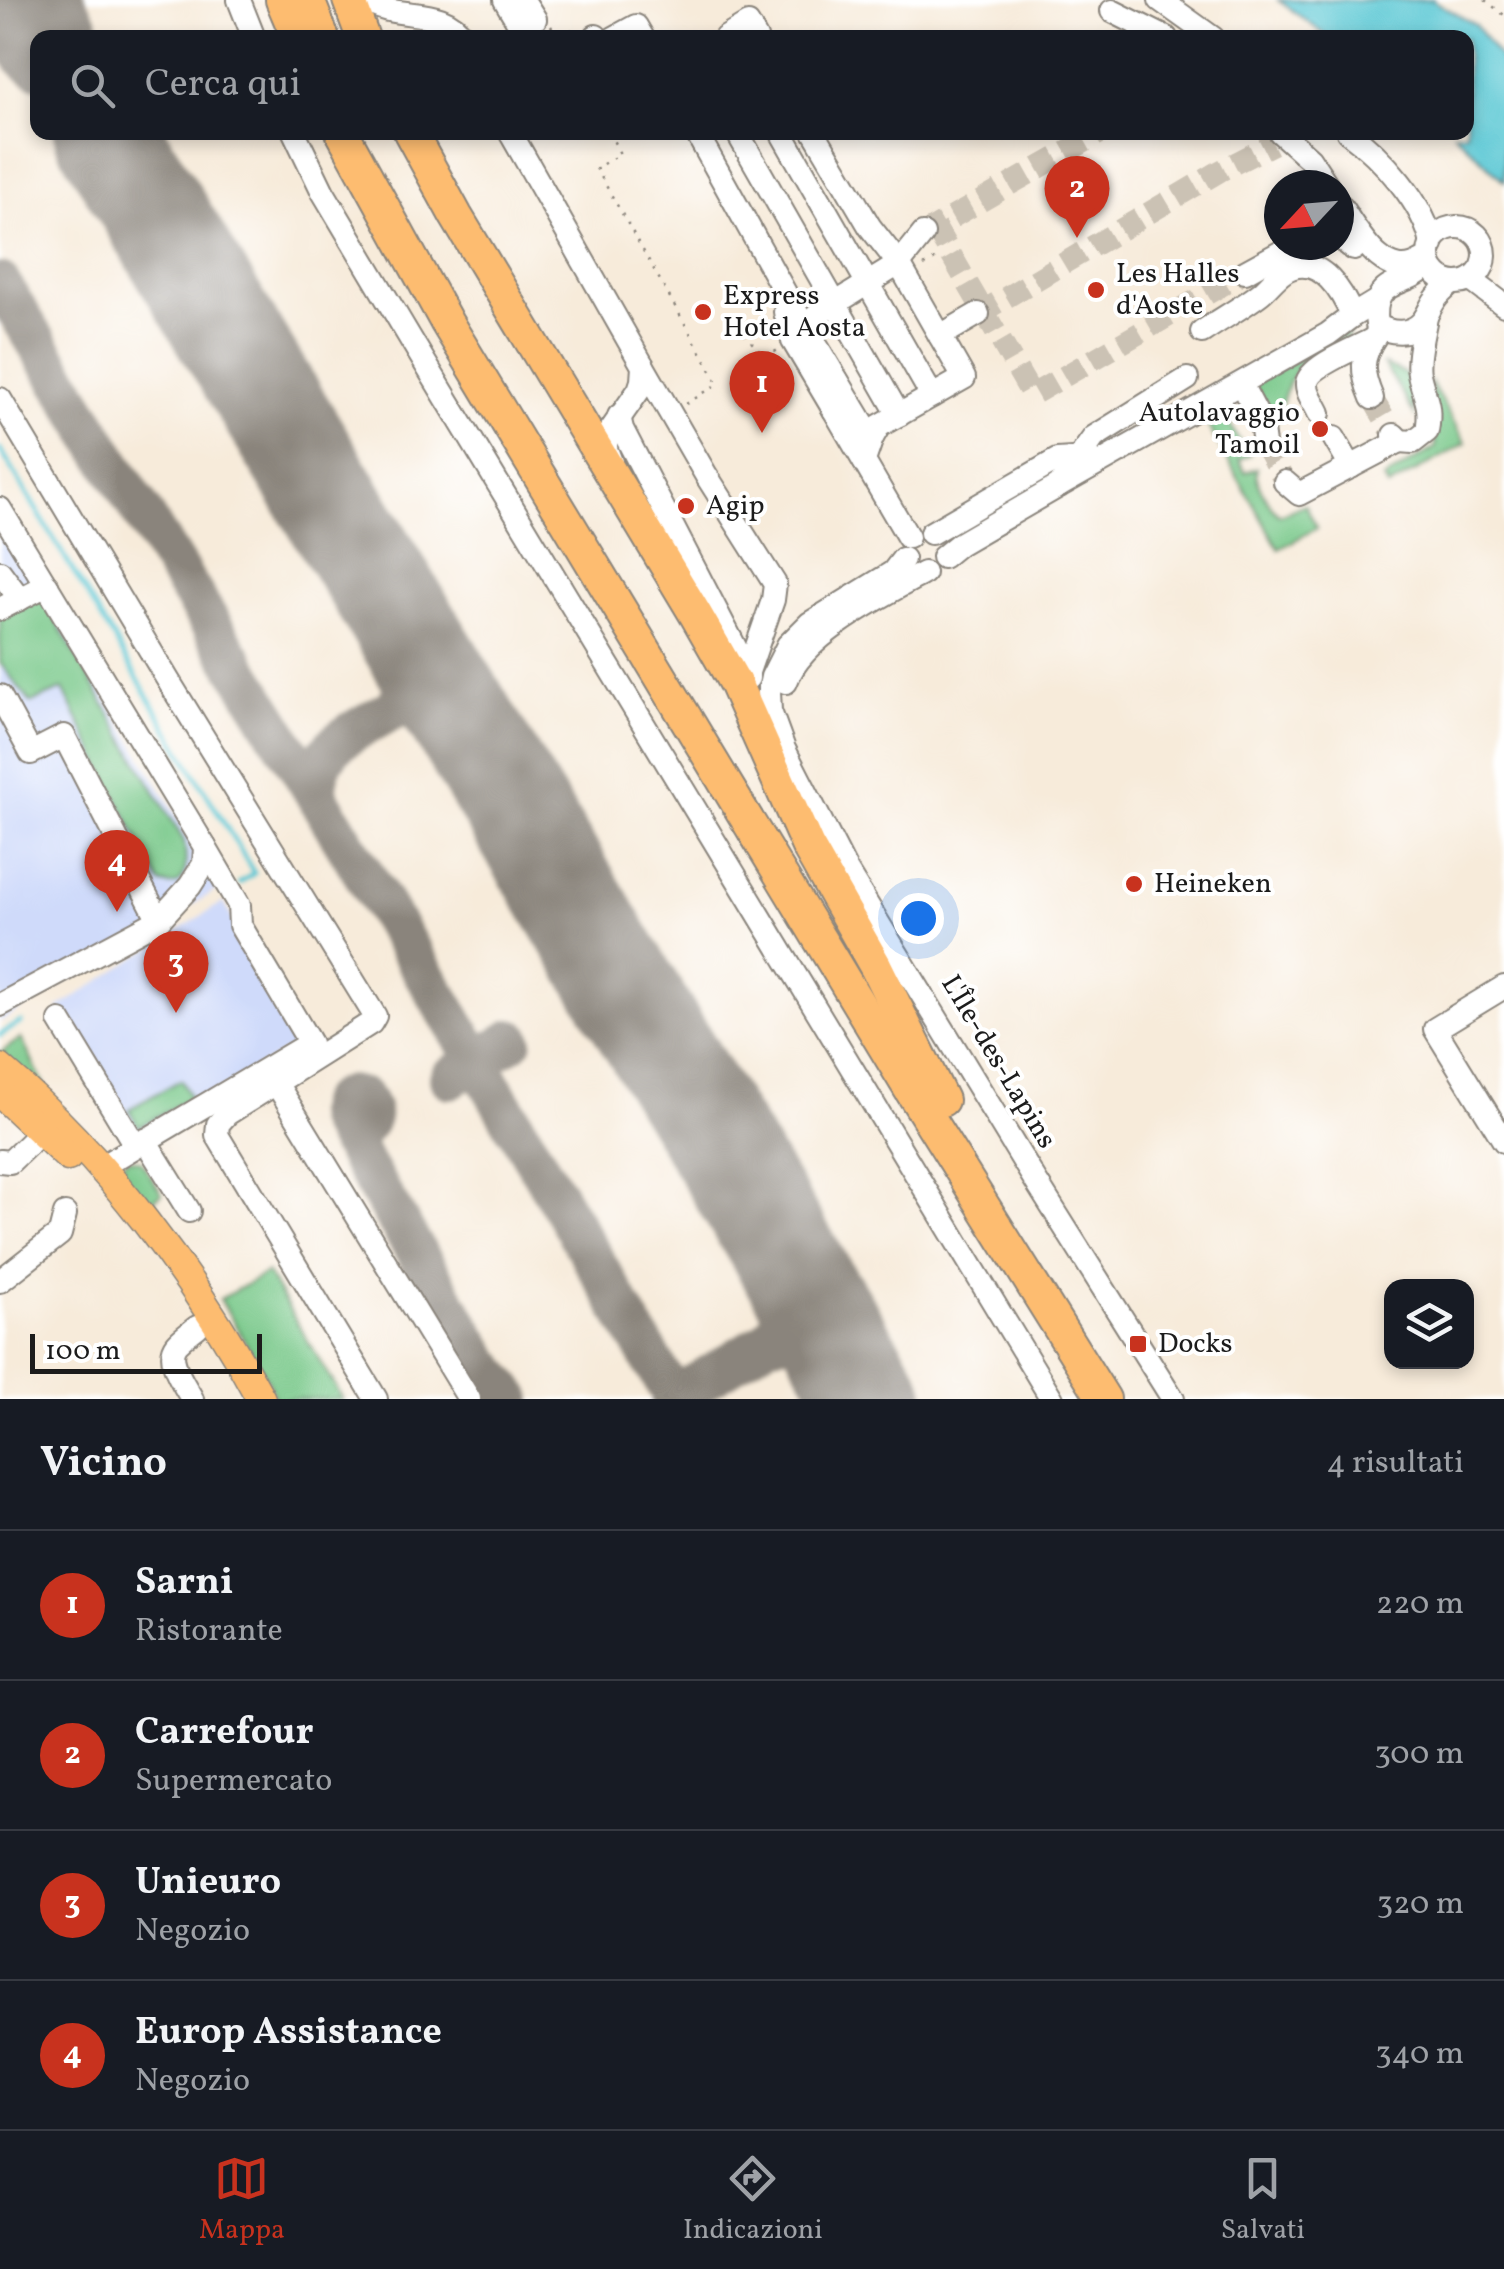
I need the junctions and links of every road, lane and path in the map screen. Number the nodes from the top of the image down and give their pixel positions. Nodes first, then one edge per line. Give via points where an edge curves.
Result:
1 (239, 0) edge
2 (349, 0) edge
3 (366, 0) edge
4 (505, 0) edge
5 (523, 0) edge
6 (1160, 0) edge
7 (1485, 0) edge
8 (291, 10) edge
9 (1112, 10) dead end
10 (1504, 15) edge
11 (251, 30) edge
12 (314, 30) edge
13 (361, 30) edge
14 (458, 30) edge
15 (1144, 30) edge
16 (1202, 30) edge
17 (298, 140) edge
18 (346, 140) edge
19 (370, 140) edge
20 (414, 140) edge
21 (515, 140) edge
22 (613, 140) edge
23 (700, 140) edge
24 (742, 140) edge
25 (789, 140) edge
26 (799, 140) edge
27 (801, 140) edge
28 (1278, 140) edge
29 (1279, 140) edge
30 (1358, 140) edge
31 (754, 162) junction
32 (1301, 170) edge
33 (1318, 170) edge
34 (722, 180) junction
35 (1409, 196) junction
36 (1354, 225) edge
37 (1454, 227) junction
38 (923, 234) tunnel mouth
39 (1354, 250) edge
40 (1431, 253) junction
41 (1267, 260) edge
42 (899, 264) junction
43 (1245, 272) tunnel mouth
44 (1469, 276) junction
45 (868, 283) junction
46 (1504, 296) edge
47 (789, 300) junction
48 (835, 302) junction
49 (1504, 305) edge
50 (978, 314) tunnel mouth
51 (1352, 316) junction
52 (1426, 317) junction
53 (1377, 318) junction
54 (808, 332) junction
55 (1202, 332) dead end
56 (744, 334) dead end
57 (1328, 334) junction
58 (940, 336) junction
59 (776, 351) dead end
60 (643, 366) junction
61 (1187, 379) dead end
62 (837, 380) junction
63 (1240, 384) junction
64 (932, 396) junction
65 (1372, 398) tunnel mouth
66 (0, 399) edge
67 (665, 403) junction
68 (834, 410) junction
69 (1319, 413) dead end
70 (899, 414) junction
71 (618, 416) junction
72 (1334, 438) dead end
73 (1264, 444) tunnel mouth
74 (868, 450) junction
75 (1110, 457) junction
76 (1079, 459) junction
77 (1351, 467) junction
78 (1285, 482) dead end
79 (1059, 486) junction
80 (622, 493) junction
81 (0, 508) edge
82 (914, 543) junction
83 (943, 557) junction
84 (0, 572) edge
85 (924, 573) junction
86 (46, 585) junction
87 (10, 604) edge
88 (748, 672) junction
89 (0, 696) edge
90 (748, 711) junction
91 (784, 749) junction
92 (205, 847) junction
93 (159, 920) junction
94 (1504, 988) edge
95 (0, 1005) edge
96 (60, 1021) dead end
97 (0, 1068) edge
98 (276, 1083) junction
99 (0, 1093) edge
100 (942, 1100) junction
101 (42, 1131) junction
102 (1504, 1141) edge
103 (140, 1142) junction
104 (0, 1161) edge
105 (101, 1166) junction
106 (189, 1211) dead end
107 (65, 1214) dead end
108 (0, 1281) edge
109 (198, 1327) junction
110 (192, 1399) edge
111 (240, 1399) edge
112 (262, 1399) edge
113 (376, 1399) edge
114 (469, 1399) edge
115 (1052, 1399) edge
116 (1104, 1399) edge
117 (1127, 1399) edge
118 (1172, 1399) edge

1 - 11 street
2 - 13 highway
3 - 14 street via 397,13 440,18
4 - 5 street via 522,27 530,28 535,19
6 - 16 street
7 - 10 path
8 - 12 highway
9 - 15 street
17 - 115 street via 394,312
18 - 116 highway via 447,323
19 - 100 highway via 461,306
20 - 80 highway
21 - 60 street
22 - 67 path via 620,154 596,168 718,384 682,407 676,397
23 - 34 street
24 - 31 street
25 - 31 street
26 - 45 street
27 - 42 street
28 - 32 street
29 - 33 street
30 - 35 street
31 - 34 street
31 - 48 street
34 - 47 street
35 - 37 street
35 - 40 street via 1424,218
36 - 40 street via 1390,266 1409,268
37 - 40 street via 1440,233
37 - 44 street via 1468,229 1485,250
38 - 42 street
39 - 53 street via 1368,266
40 - 44 street via 1439,276
40 - 53 street via 1424,270 1395,284
41 - 43 street
42 - 45 street
42 - 58 street
44 - 46 street via 1495,285
44 - 49 street
44 - 52 street via 1432,303
45 - 48 street
45 - 64 street
47 - 54 street
47 - 68 street via 785,312 794,341
48 - 54 street via 814,316
48 - 70 street
50 - 58 street
51 - 53 street
51 - 55 street via 1320,270 1293,266
51 - 57 street
52 - 53 street via 1406,332
52 - 77 street via 1419,373 1430,415 1427,431 1413,442 1397,438
53 - 57 street
53 - 65 street via 1363,370
53 - 69 street via 1308,377
54 - 62 street
56 - 59 path via 766,357
57 - 63 street, L'Île-des-Lapins
58 - 64 street via 964,378
60 - 67 street
60 - 71 street via 639,390
61 - 76 street via 1094,437
62 - 68 street
62 - 74 street
63 - 73 street via 1262,422
63 - 75 street, L'Île-des-Lapins
64 - 70 street
66 - 98 street via 375,1016
67 - 88 street via 774,584
68 - 74 street
70 - 74 street via 880,426
71 - 80 street via 605,442
71 - 88 street
72 - 77 street
74 - 82 street
75 - 76 street
75 - 79 street, L'Île-des-Lapins
76 - 79 street
76 - 82 street, L'Île-des-Lapins via 1057,460
77 - 78 street via 1299,494
79 - 83 street, L'Île-des-Lapins
80 - 90 highway
81 - 86 street
82 - 83 street via 940,540
82 - 85 street via 911,570
82 - 91 street, L'Île-des-Lapins via 893,572 810,623 788,645 769,692
83 - 85 street, L'Île-des-Lapins
84 - 87 street
85 - 91 street, L'Île-des-Lapins via 802,654 783,690
86 - 87 street
86 - 92 street
88 - 90 street
89 - 93 street via 31,753 64,736
90 - 100 highway via 808,848
91 - 118 street, L'Île-des-Lapins via 846,870
92 - 93 street via 204,864
92 - 103 street via 239,906 240,925 310,1043
93 - 95 street
94 - 102 street via 1435,1029
96 - 103 street
97 - 105 main road
98 - 113 street via 227,1114 217,1135
98 - 114 street
99 - 101 main road
100 - 117 highway
101 - 104 street via 10,1162
101 - 109 main road via 98,1191
103 - 105 street
103 - 106 street
105 - 112 main road via 206,1307
107 - 108 street via 60,1234
109 - 110 street via 172,1354
109 - 111 main road

